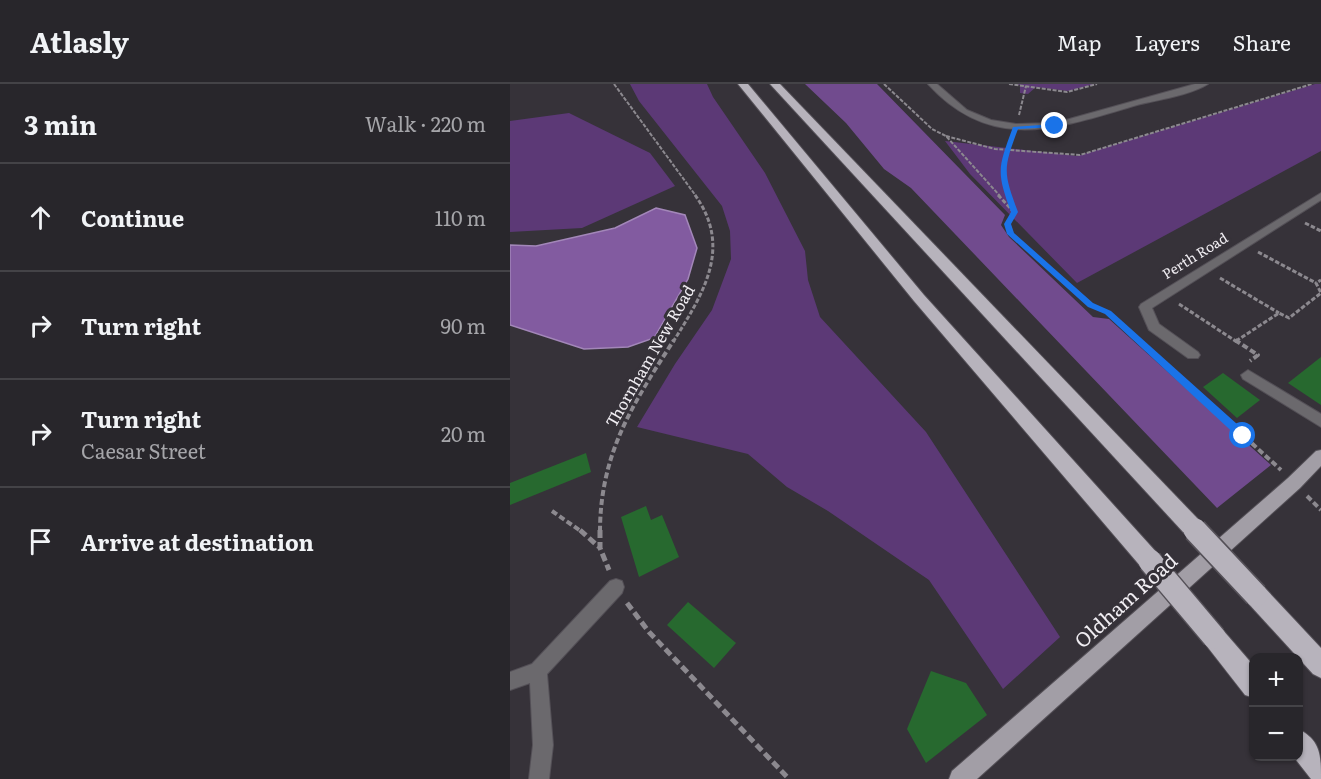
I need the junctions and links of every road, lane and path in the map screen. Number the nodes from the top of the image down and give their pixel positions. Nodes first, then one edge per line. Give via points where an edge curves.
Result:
1 (614, 84) edge
2 (743, 84) edge
3 (775, 84) edge
4 (884, 84) edge
5 (932, 84) edge
6 (1008, 84) edge
7 (1097, 84) edge
8 (1204, 84) edge
9 (1312, 84) edge
10 (1026, 86) junction
11 (1016, 127) junction
12 (946, 136) junction
13 (1007, 150) junction
14 (1321, 196) edge
15 (1014, 212) junction
16 (1243, 244) junction
17 (1203, 268) junction
18 (1321, 280) edge
19 (1316, 283) junction
20 (1163, 293) junction
21 (1279, 313) junction
22 (1236, 341) junction
23 (1193, 355) dead end
24 (1258, 355) dead end
25 (1248, 375) dead end
26 (1321, 421) edge
27 (1321, 456) edge
28 (1294, 483) junction
29 (552, 511) dead end
30 (600, 548) junction
31 (616, 587) junction
32 (1321, 666) edge
33 (538, 671) junction
34 (1249, 680) edge
35 (510, 681) edge
36 (1303, 747) edge
37 (1321, 770) edge
38 (539, 779) edge
39 (789, 779) edge
40 (960, 779) edge

1 - 30 path, Thornham New Road via 705,209 713,234 712,265 699,301 640,392 613,447 600,502
2 - 34 highway, bridge via 919,298
3 - 32 highway, bridge
4 - 12 path via 932,129
5 - 11 street via 964,112
6 - 10 path
7 - 10 path via 1067,92
8 - 11 street via 1055,126
9 - 13 path via 1080,155
10 - 11 path
11 - 13 path
12 - 13 path
12 - 15 path
13 - 15 path via 1002,163 1004,184
14 - 16 street, Perth Road
15 - 28 path via 1008,224 1011,234 1090,305 1108,312
16 - 17 street, Perth Road
16 - 19 path
17 - 20 street, Perth Road
17 - 21 path
18 - 19 path
19 - 21 path via 1321,293 1289,318
20 - 22 path
20 - 23 street, Perth Road via 1145,307 1154,327
21 - 22 path
22 - 24 path
25 - 26 street
27 - 28 main road, Oldham Road
28 - 40 main road, Oldham Road
29 - 30 path
30 - 31 path, Thornham New Road
31 - 33 lane
31 - 39 path, Thornham New Road via 649,632
33 - 35 lane
33 - 38 lane via 543,745
36 - 37 highway

